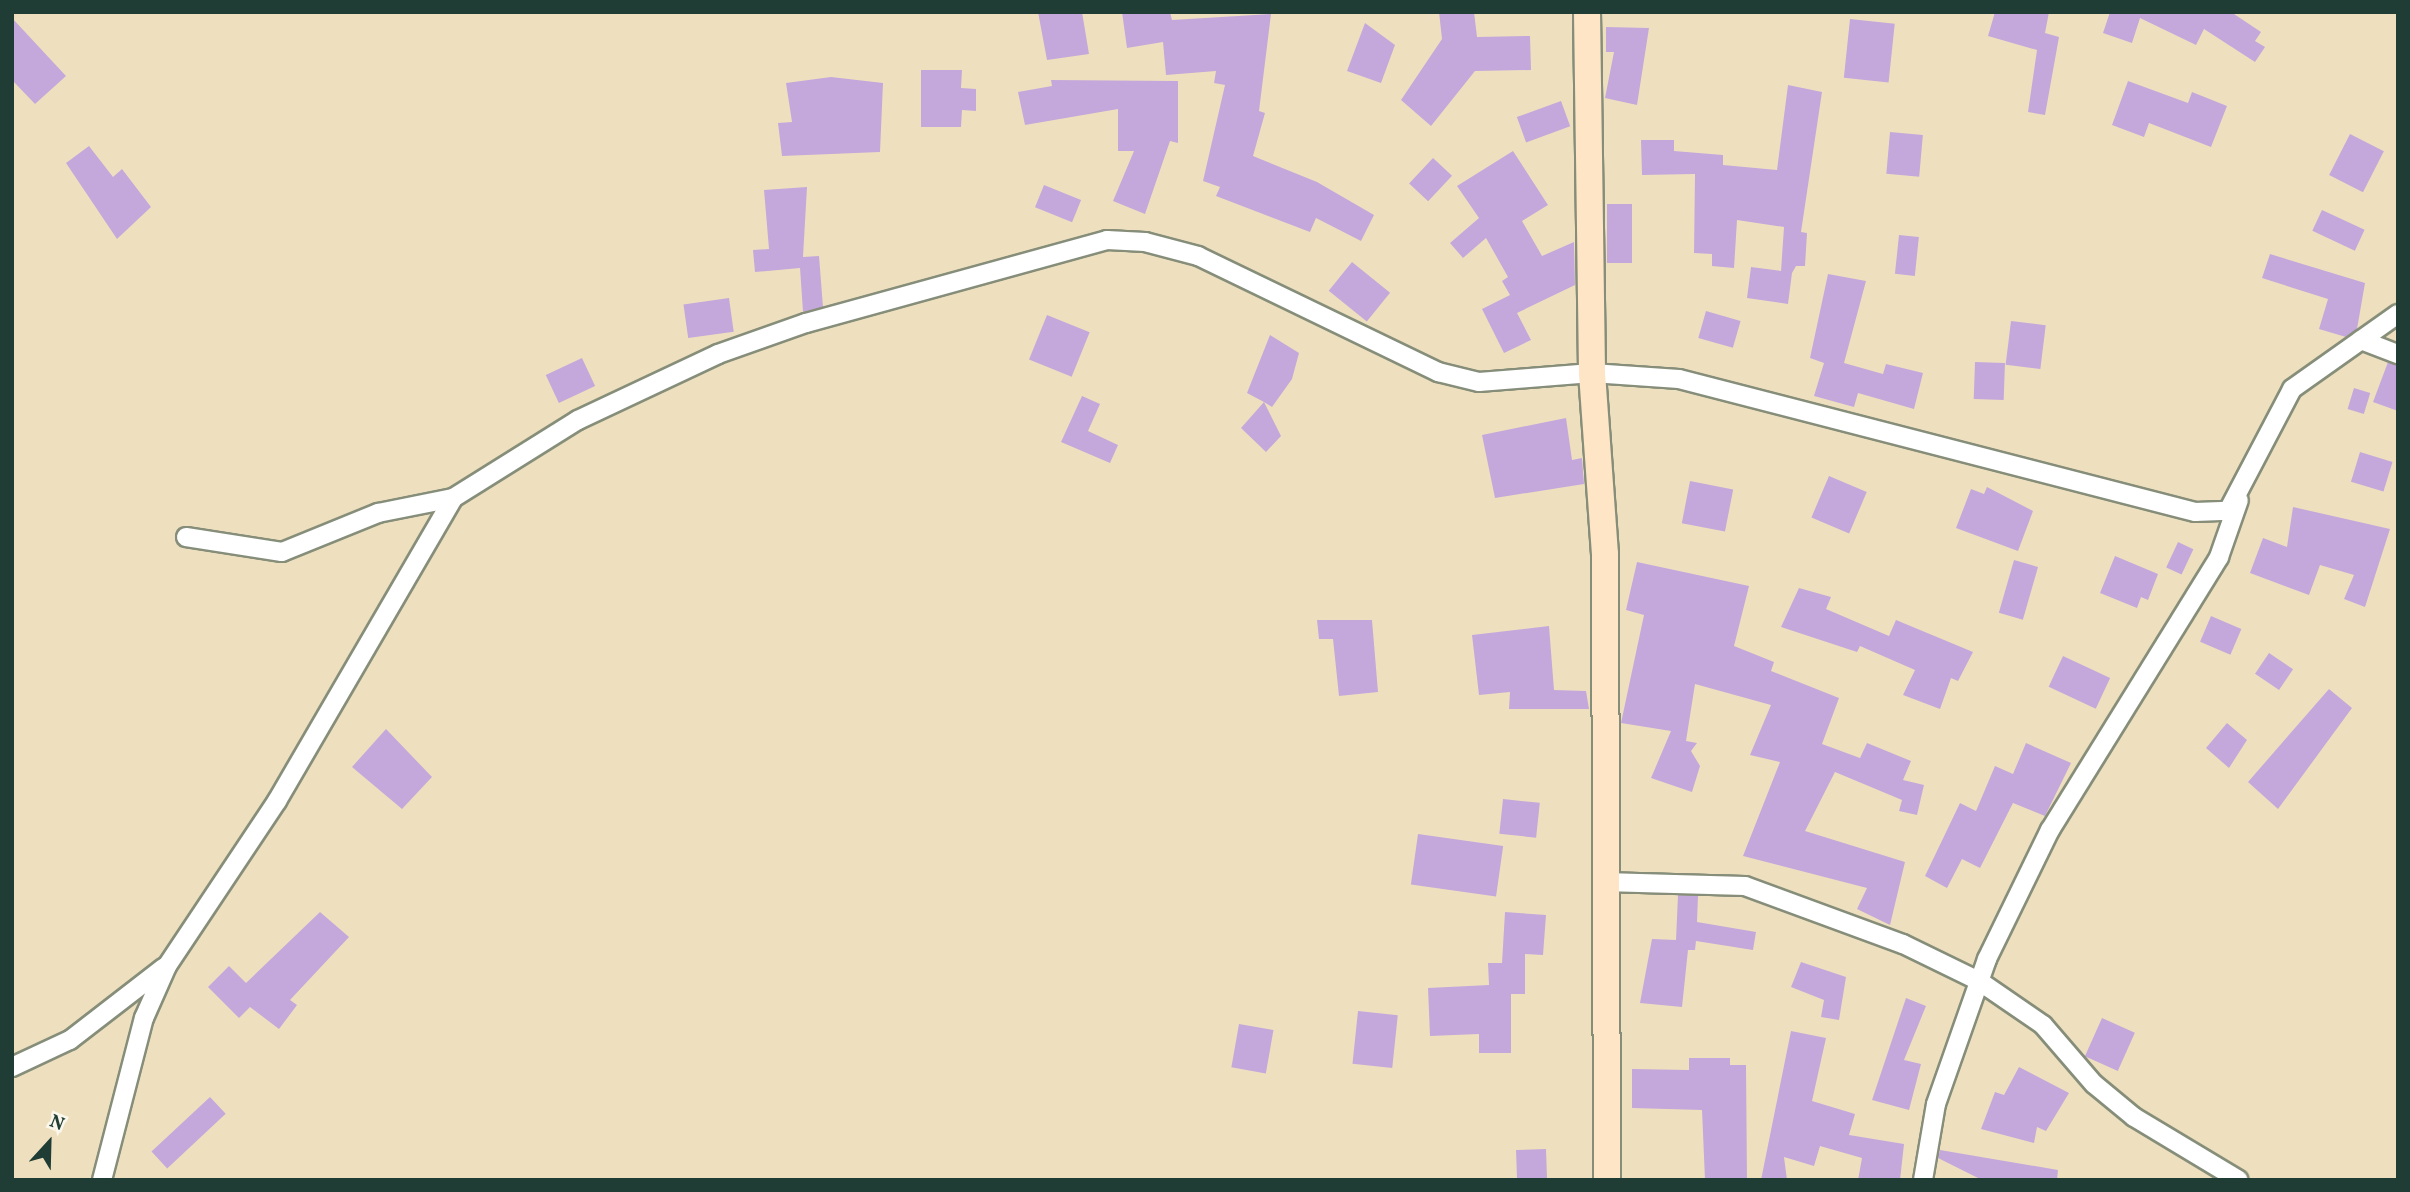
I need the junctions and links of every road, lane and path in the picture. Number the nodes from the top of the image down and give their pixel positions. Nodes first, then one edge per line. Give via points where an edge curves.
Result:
1 (1587, 12) edge
2 (2398, 314) edge
3 (2361, 340) junction
4 (2398, 354) edge
5 (1592, 373) junction
6 (453, 498) junction
7 (2239, 500) junction
8 (186, 537) dead end
9 (1604, 882) junction
10 (167, 966) junction
11 (1979, 981) junction
12 (12, 1067) edge
13 (102, 1180) edge
14 (1607, 1180) edge
15 (1923, 1180) edge
16 (2239, 1180) edge

1 - 5 street
2 - 3 street
3 - 4 street
3 - 7 street via 2292,389
5 - 6 street via 1479,382 1438,372 1198,257 1107,240 806,323 718,354 578,420
5 - 7 street via 1679,379 2195,512 2228,511
5 - 9 street via 1605,554
6 - 8 street via 378,513 282,552
6 - 10 street via 277,801
7 - 11 street via 2219,557 2050,830
9 - 11 street via 1745,886 1903,944
9 - 14 street
10 - 12 street via 70,1040
10 - 13 street via 144,1018
11 - 15 street via 1936,1104
11 - 16 street via 2043,1025 2094,1084 2134,1117

